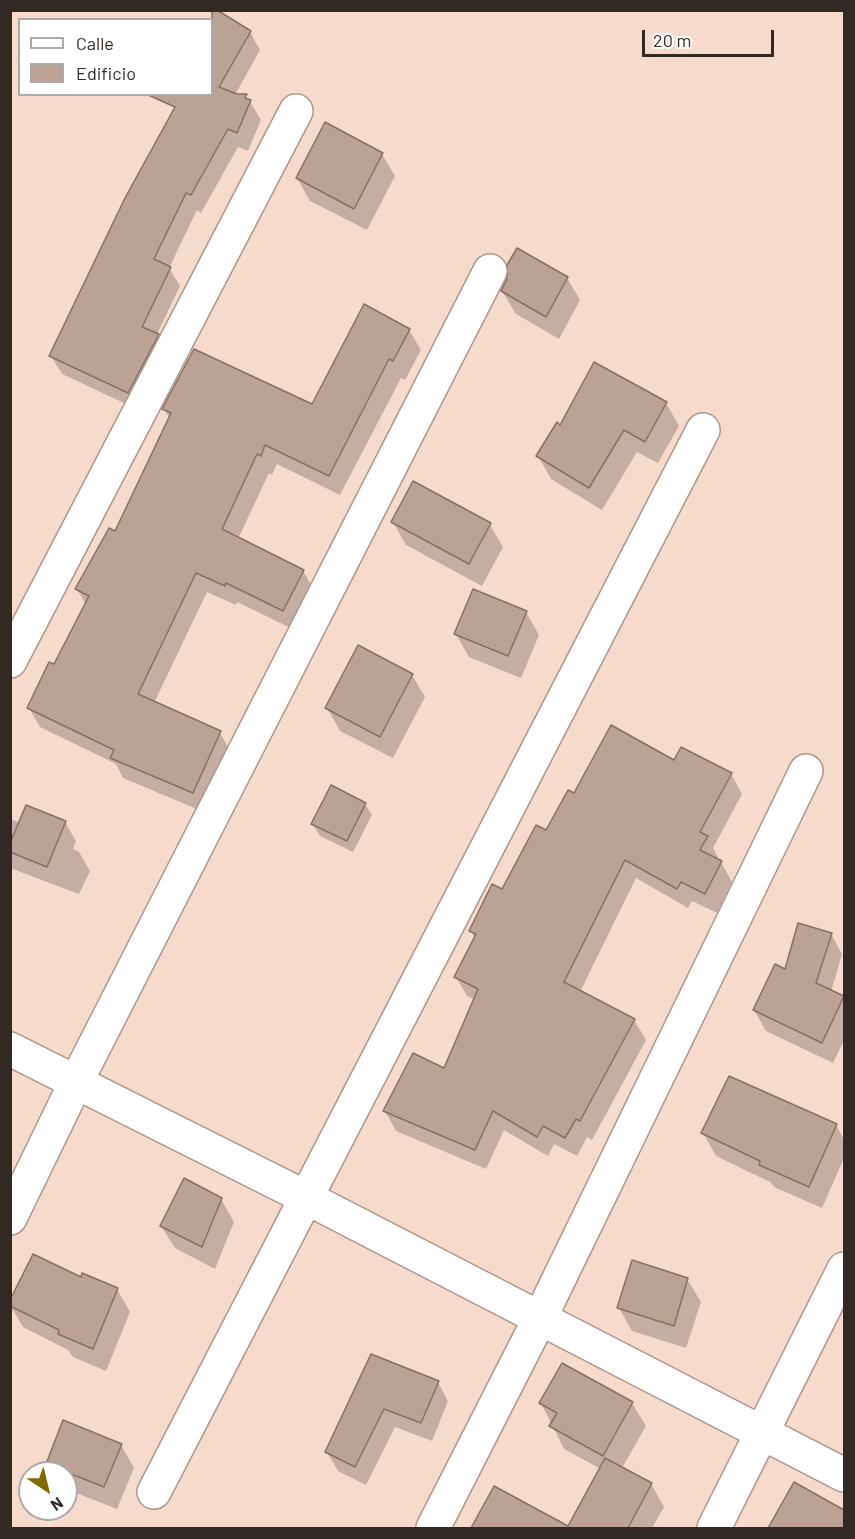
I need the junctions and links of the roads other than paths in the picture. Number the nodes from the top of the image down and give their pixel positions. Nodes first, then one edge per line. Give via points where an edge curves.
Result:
1 (296, 111) dead end
2 (490, 271) dead end
3 (703, 430) dead end
4 (10, 661) edge
5 (806, 771) dead end
6 (10, 1049) edge
7 (76, 1082) junction
8 (305, 1197) junction
9 (10, 1218) edge
10 (844, 1269) edge
11 (538, 1320) junction
12 (762, 1433) junction
13 (844, 1475) edge
14 (154, 1492) dead end
15 (433, 1528) edge
16 (714, 1528) edge

1 - 4 street
2 - 7 street
3 - 8 street
5 - 11 street
6 - 7 street
7 - 8 street
7 - 9 street
8 - 11 street
8 - 14 street
10 - 12 street
11 - 12 street
11 - 15 street
12 - 13 street
12 - 16 street

